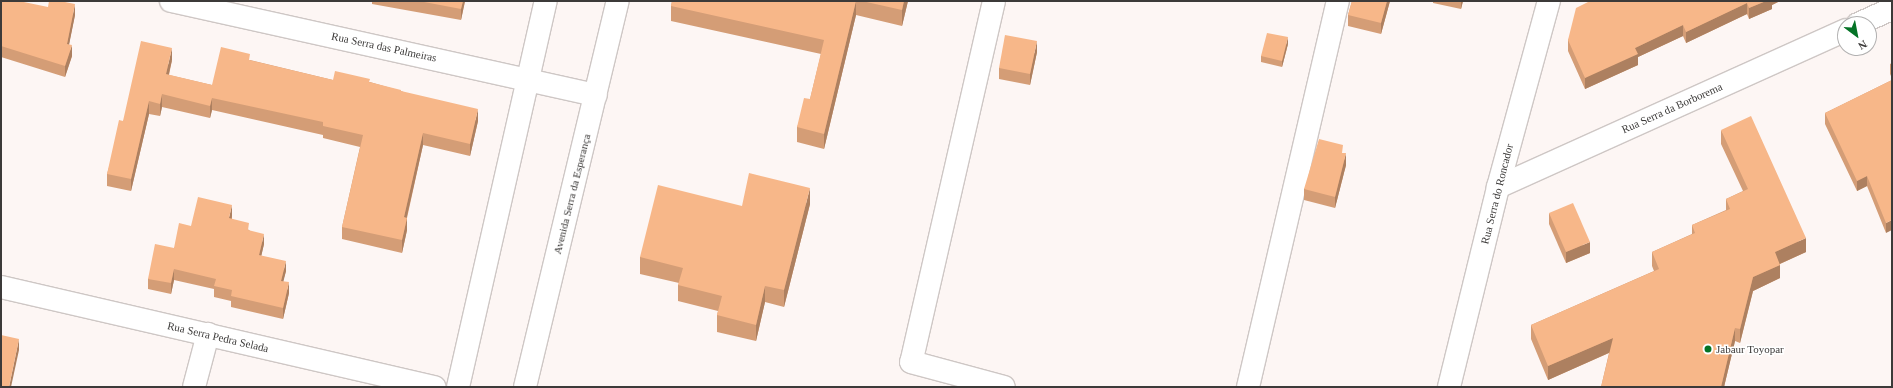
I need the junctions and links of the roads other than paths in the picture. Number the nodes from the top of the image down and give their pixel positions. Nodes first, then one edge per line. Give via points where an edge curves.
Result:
1 (171, 1) edge
2 (546, 1) edge
3 (618, 1) edge
4 (994, 1) edge
5 (1338, 1) edge
6 (1549, 1) edge
7 (1892, 8) edge
8 (1875, 16) edge
9 (1837, 34) edge
10 (528, 79) junction
11 (596, 95) junction
12 (1498, 187) junction
13 (1, 286) edge
14 (208, 334) junction
15 (194, 387) edge
16 (435, 387) edge
17 (458, 387) edge
18 (525, 387) edge
19 (1004, 387) edge
20 (1248, 387) edge
21 (1449, 387) edge

1 - 10 street, Rua Serra das Palmeiras
2 - 10 street
3 - 11 street, Avenida Serra da Esperança
4 - 19 street via 911,362
5 - 20 street
6 - 12 street, Rua Serra do Roncador
7 - 8 street
9 - 12 street, Rua Serra da Borborema
10 - 11 street, Rua Serra das Palmeiras
10 - 17 street
11 - 18 street, Avenida Serra da Esperança
12 - 21 street, Rua Serra do Roncador
13 - 14 street, Rua Serra Pedra Selada
14 - 15 street
14 - 16 street, Rua Serra Pedra Selada

